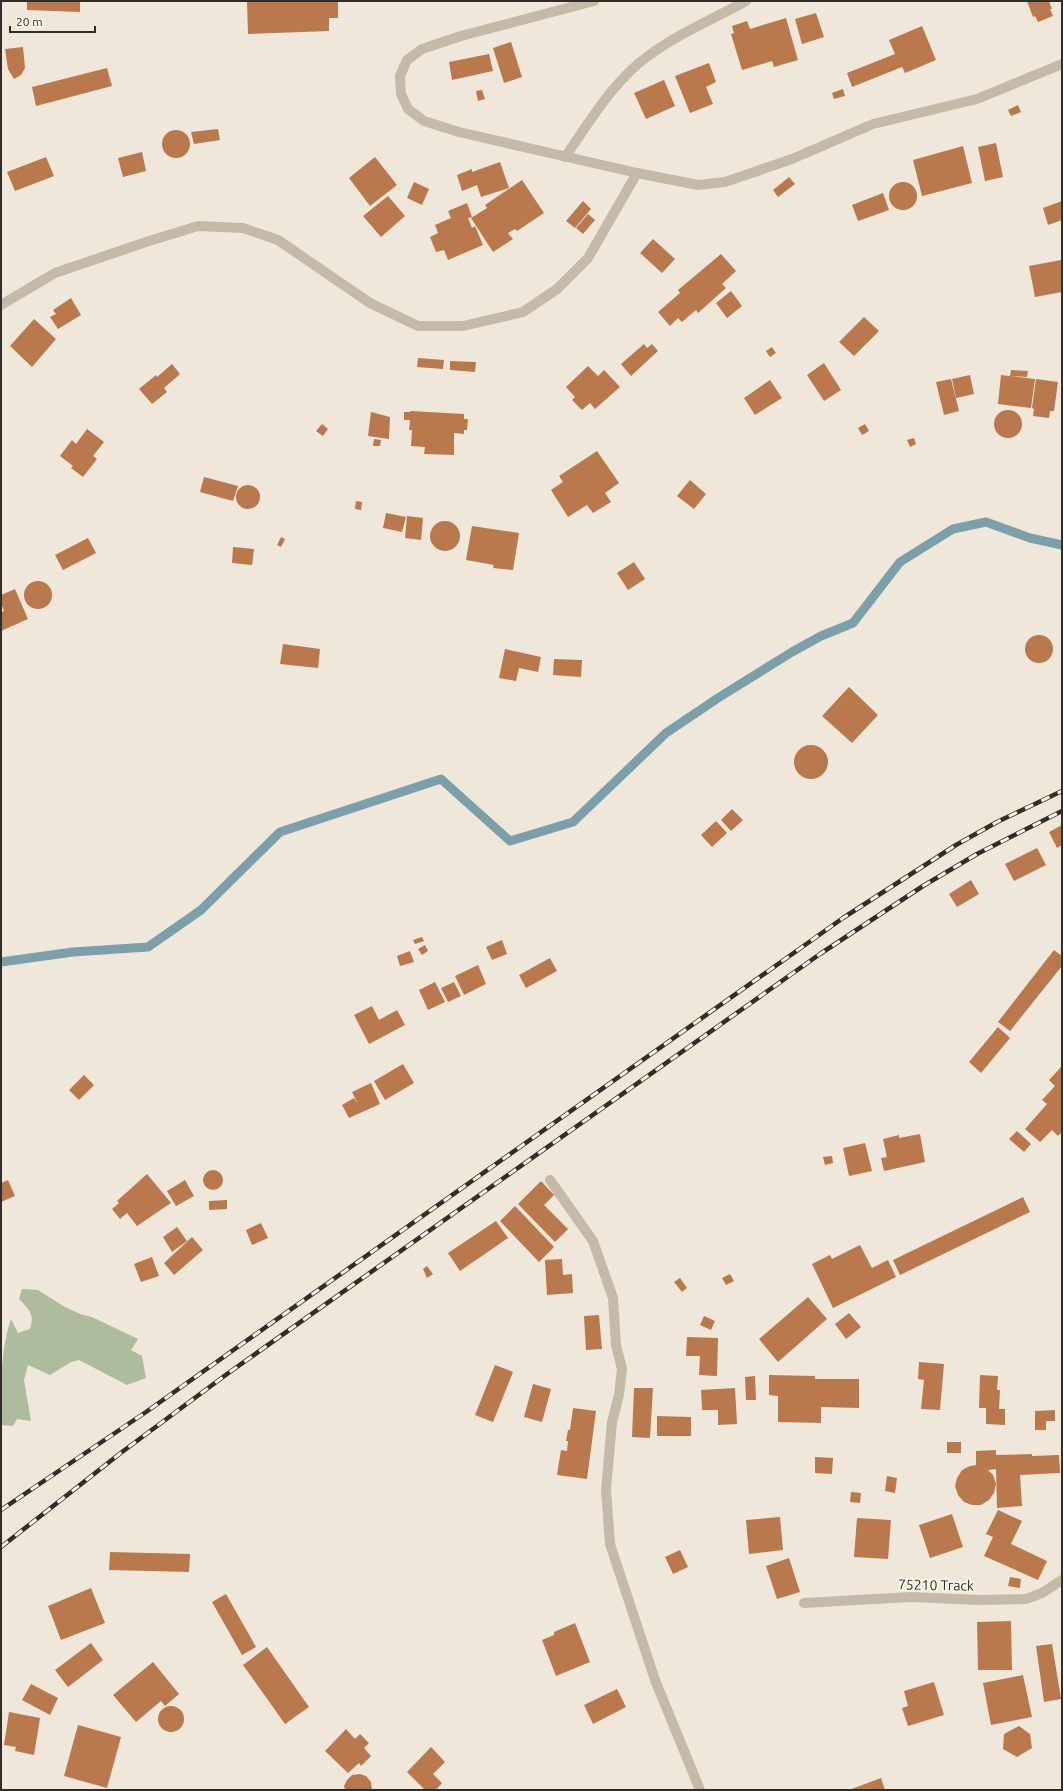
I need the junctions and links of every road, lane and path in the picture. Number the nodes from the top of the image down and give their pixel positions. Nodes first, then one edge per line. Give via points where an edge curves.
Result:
1 (594, 1) edge
2 (746, 1) edge
3 (1062, 64) edge
4 (565, 157) junction
5 (637, 173) junction
6 (1, 305) edge
7 (550, 1180) dead end
8 (1062, 1580) edge
9 (804, 1602) dead end
10 (700, 1790) edge

1 - 4 street via 461,36 422,49 407,60 400,76 401,94 408,109 424,121
2 - 4 street via 647,56 621,82 595,114
3 - 5 street via 976,99 873,124 792,160 725,182 698,185
4 - 5 street
5 - 6 street via 588,258 557,290 523,312 463,326 418,326 370,303 278,240 243,228 198,226 146,242 55,273
7 - 10 street via 593,1241 613,1298 616,1345 622,1369 612,1422 606,1490 610,1544 655,1680
8 - 9 street, 75210 Track via 1026,1599 911,1597

